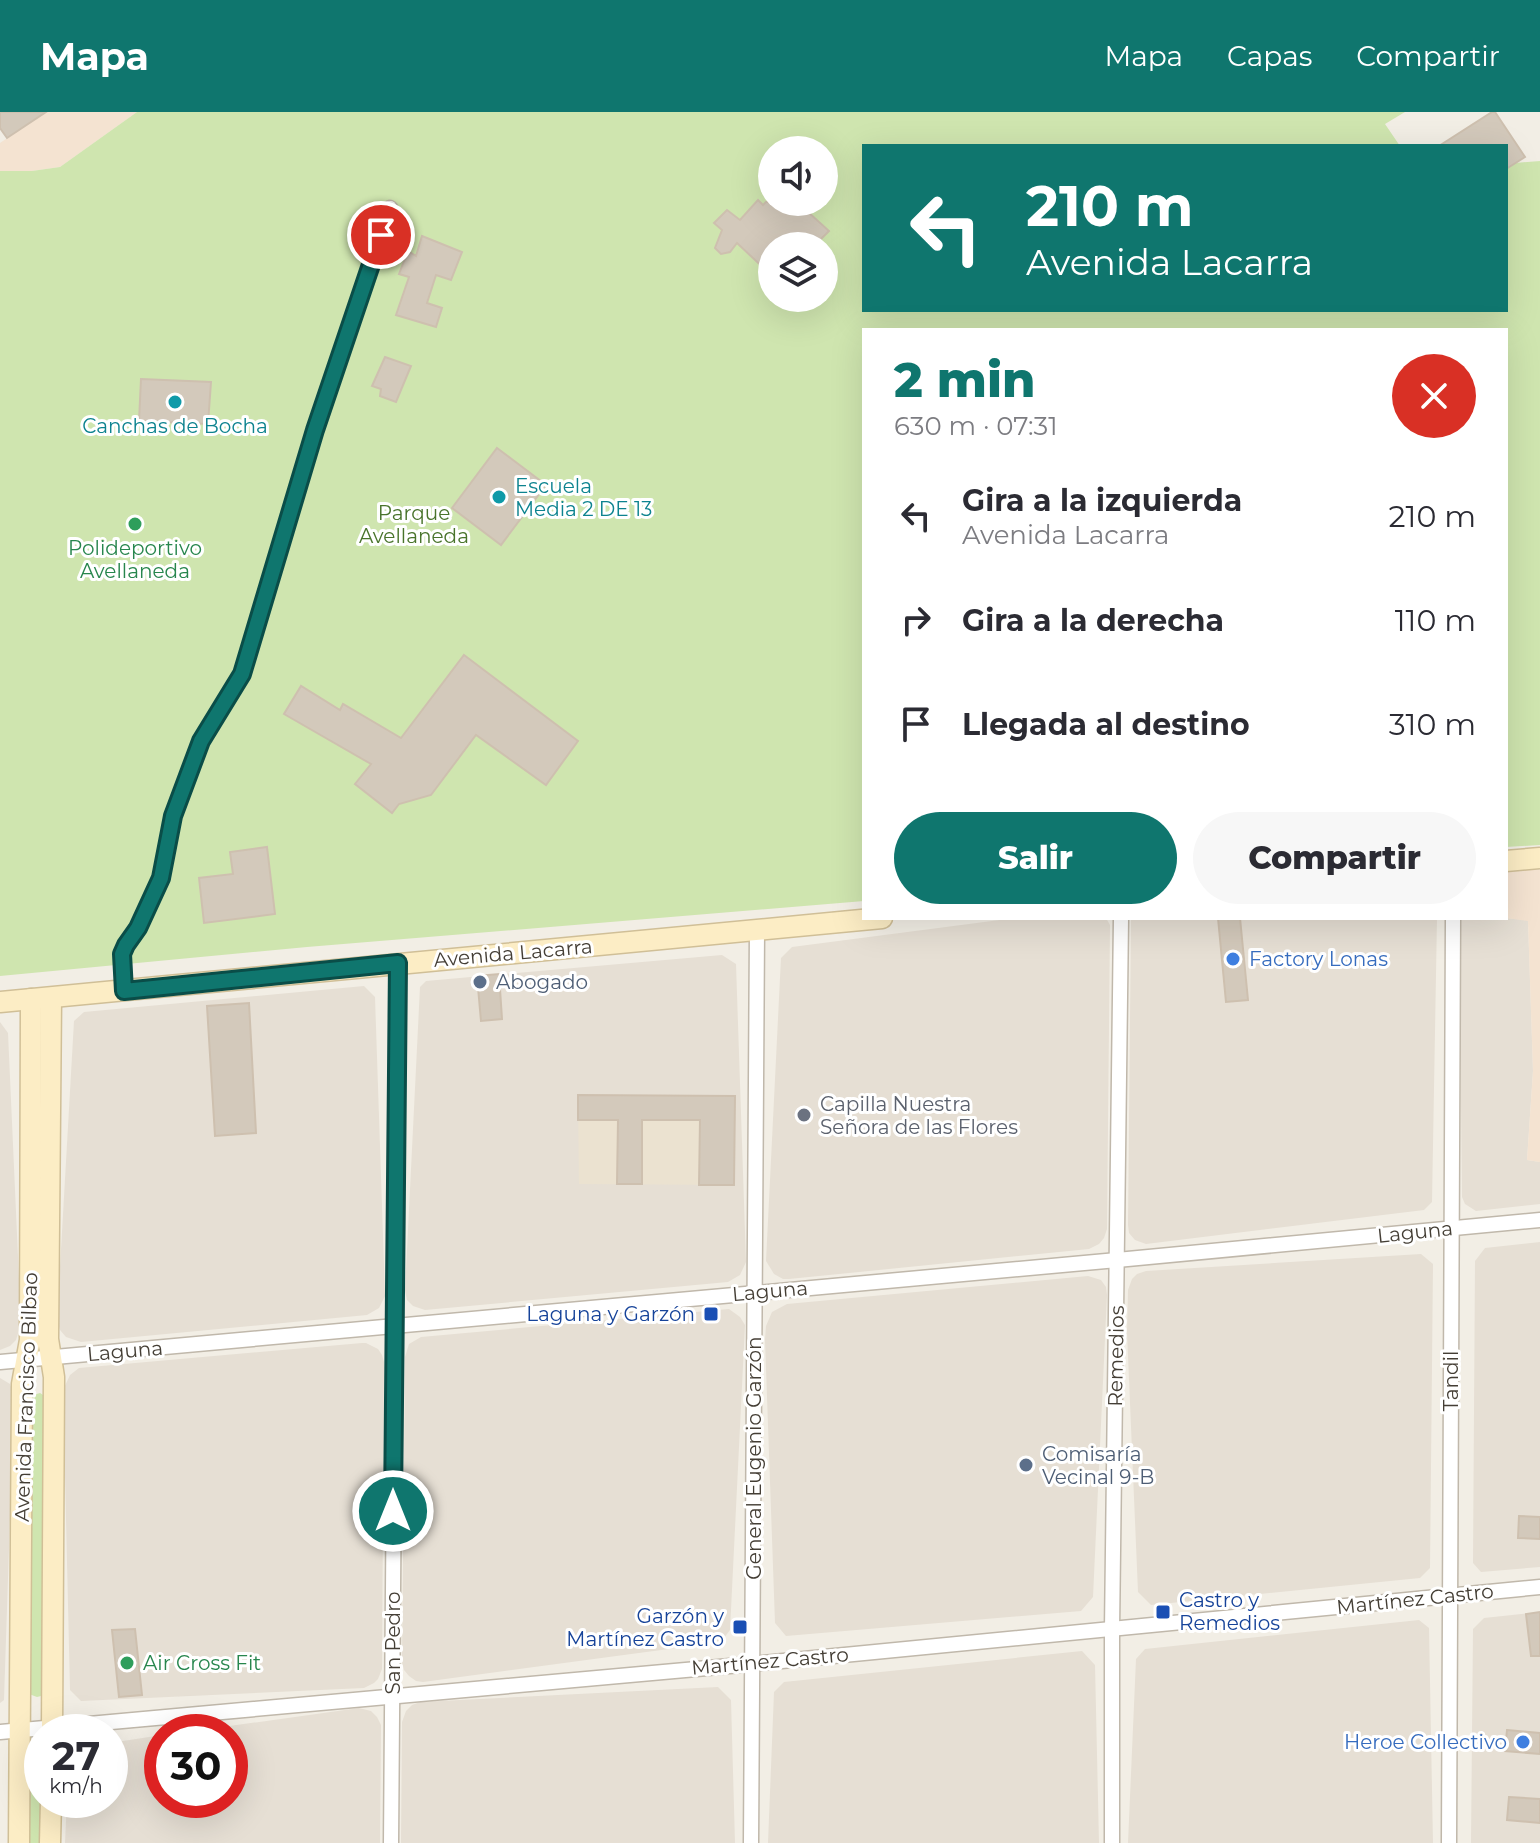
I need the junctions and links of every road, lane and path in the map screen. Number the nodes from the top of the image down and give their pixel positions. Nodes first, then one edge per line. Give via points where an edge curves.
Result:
1 (390, 208) dead end
2 (1540, 858) edge
3 (1508, 861) edge
4 (862, 920) edge
5 (1121, 920) edge
6 (1453, 920) edge
7 (757, 930) junction
8 (398, 963) junction
9 (124, 991) junction
10 (41, 999) junction
11 (0, 1002) edge
12 (1540, 1220) edge
13 (1453, 1228) junction
14 (1117, 1260) junction
15 (755, 1293) junction
16 (394, 1326) junction
17 (51, 1358) junction
18 (27, 1359) junction
19 (0, 1362) edge
20 (1540, 1587) edge
21 (1450, 1596) junction
22 (1112, 1629) junction
23 (752, 1664) junction
24 (393, 1695) junction
25 (52, 1714) edge
26 (128, 1722) edge
27 (10, 1731) edge
28 (51, 1818) edge
29 (19, 1843) edge
30 (50, 1843) edge
31 (391, 1843) edge
32 (751, 1843) edge
33 (1112, 1843) edge
34 (1449, 1843) edge

1 - 9 street via 315,430 242,674 201,741 173,816 161,878 122,954
2 - 3 street
4 - 7 street, Avenida Lacarra
5 - 14 street, Remedios
6 - 13 street, Tandil
7 - 8 street, Avenida Lacarra
7 - 15 street, General Eugenio Garzón
8 - 9 street, Avenida Lacarra
8 - 16 street, San Pedro
9 - 10 street, Avenida Lacarra
10 - 11 street, Avenida Lacarra
10 - 17 street, Avenida Francisco Bilbao
10 - 18 street, Avenida Francisco Bilbao
12 - 13 street, Laguna
13 - 14 street, Laguna
13 - 21 street, Tandil
14 - 15 street, Laguna
14 - 22 street, Remedios
15 - 16 street, Laguna
15 - 23 street, General Eugenio Garzón
16 - 17 street, Laguna
16 - 24 street, San Pedro
17 - 18 street, Laguna
17 - 25 street, Avenida Francisco Bilbao
18 - 19 street, Laguna
18 - 27 street, Avenida Francisco Bilbao
20 - 21 street, Martínez Castro
21 - 22 street, Martínez Castro
21 - 34 street, Tandil
22 - 23 street, Martínez Castro
22 - 33 street, Remedios
23 - 24 street, Martínez Castro
23 - 32 street, General Eugenio Garzón
24 - 26 street, Martínez Castro
24 - 31 street, San Pedro
27 - 29 street, Avenida Francisco Bilbao
28 - 30 street

